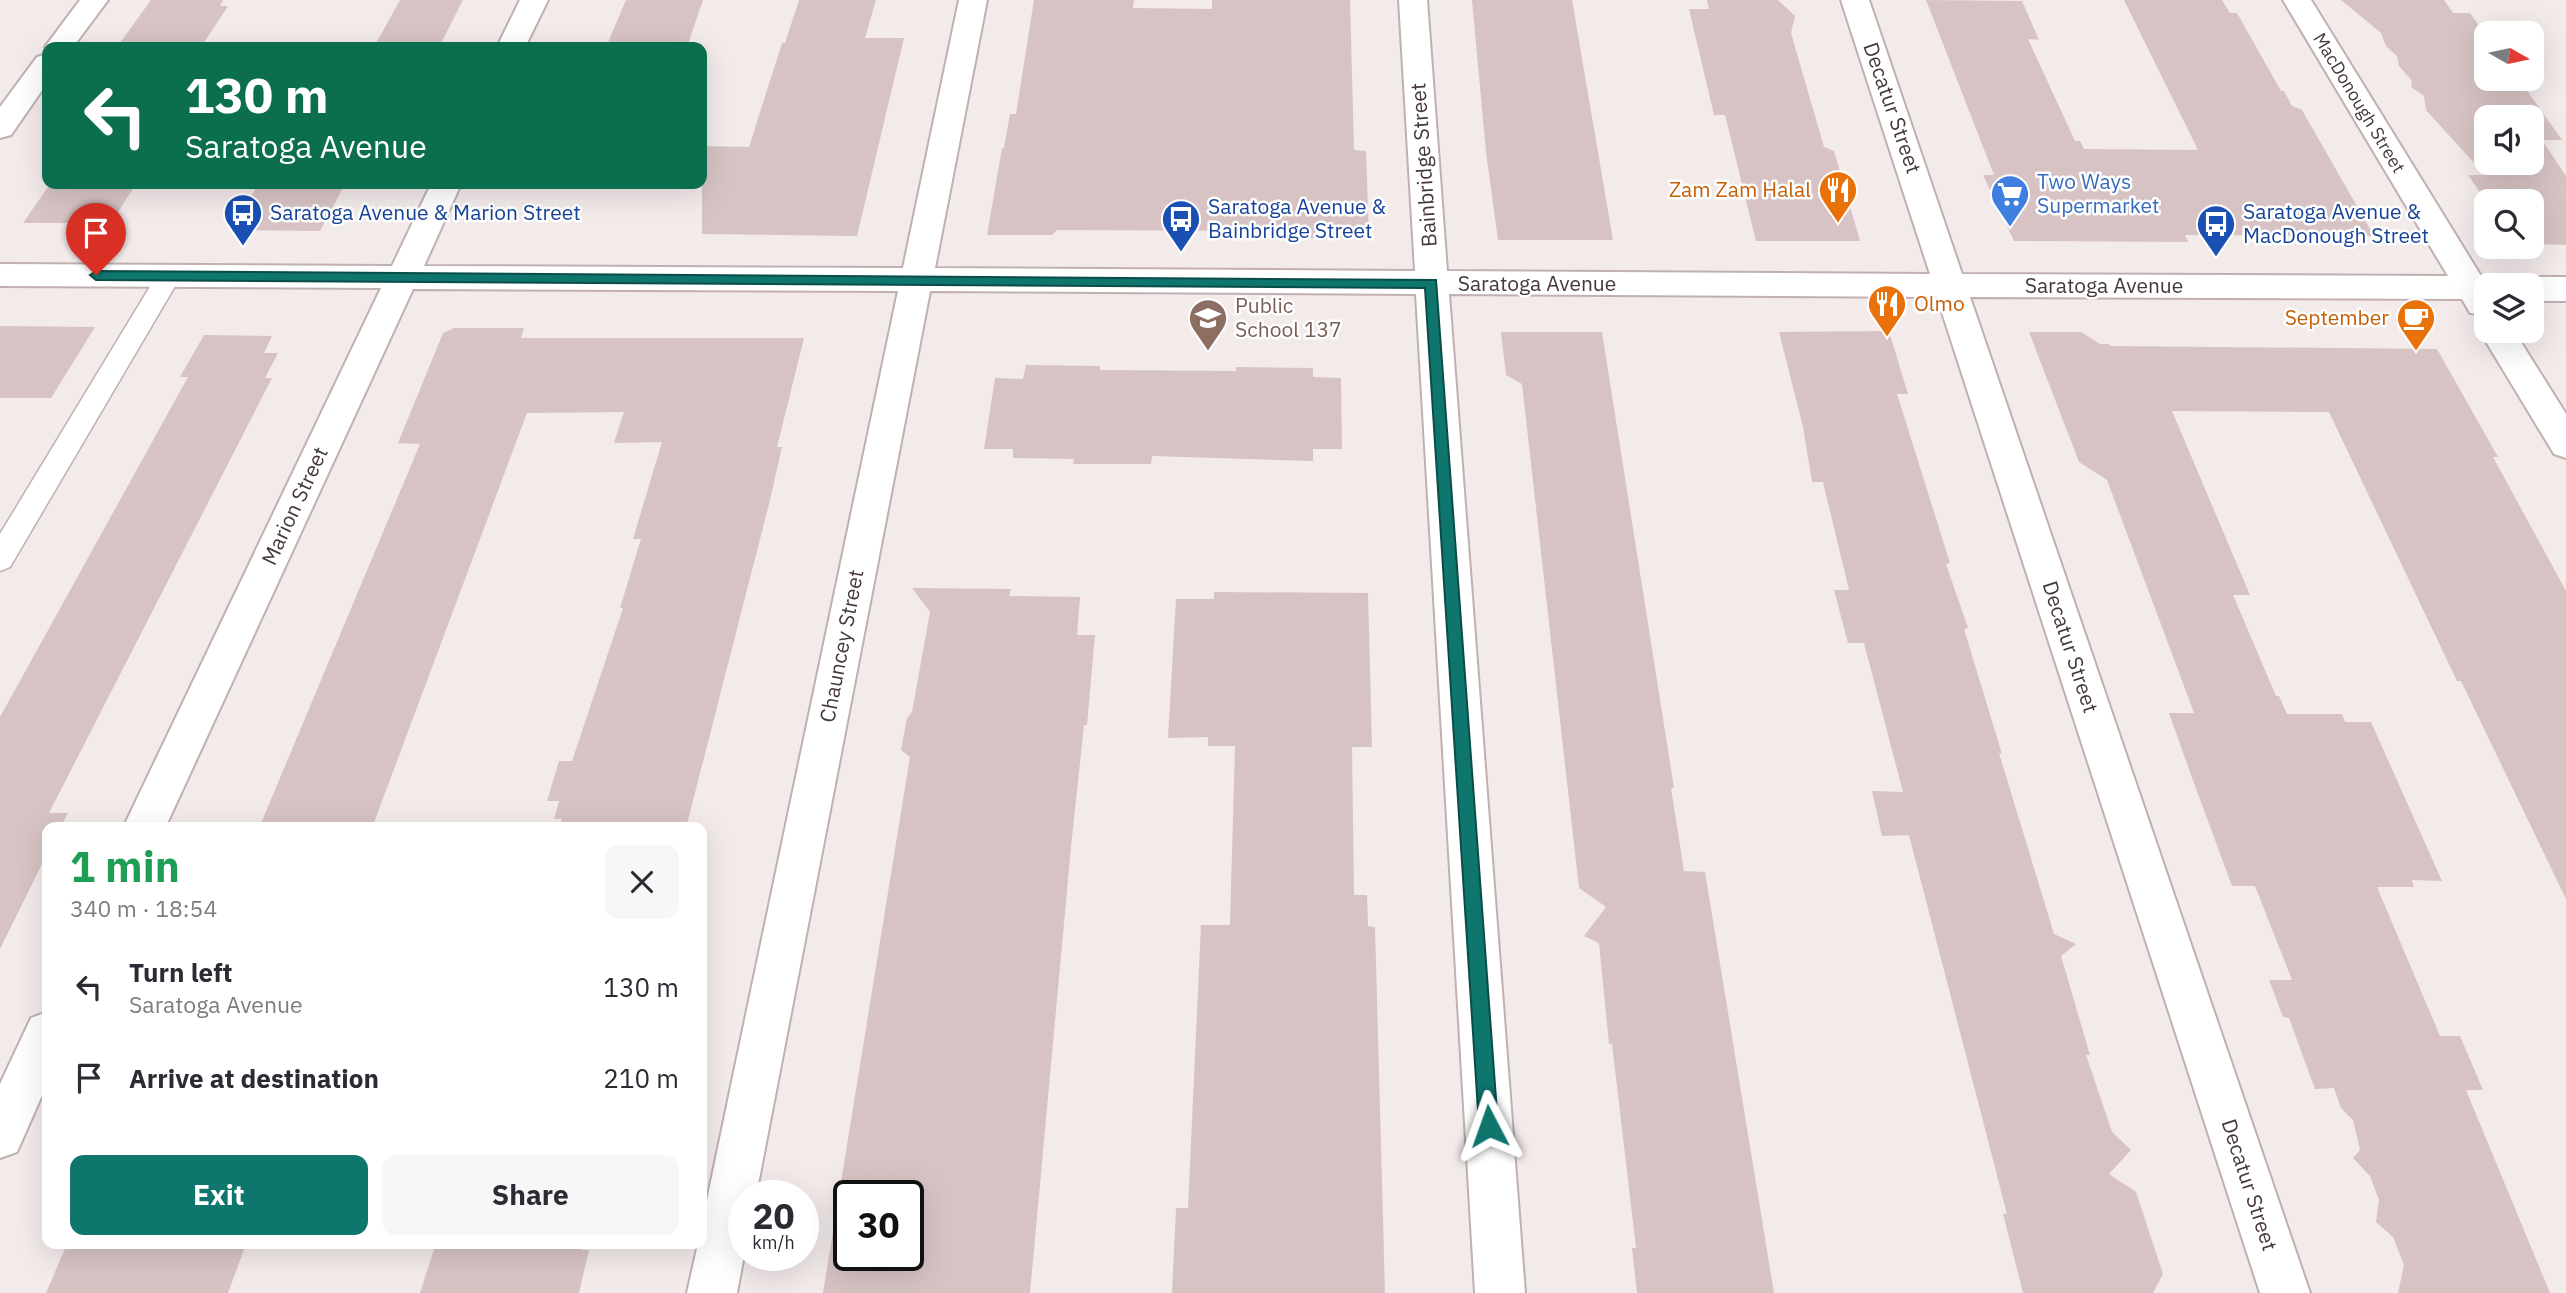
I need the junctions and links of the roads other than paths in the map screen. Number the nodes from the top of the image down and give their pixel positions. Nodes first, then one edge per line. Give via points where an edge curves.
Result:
1 (94, 0) edge
2 (534, 0) edge
3 (973, 0) edge
4 (1413, 0) edge
5 (1855, 0) edge
6 (2297, 0) edge
7 (63, 42) edge
8 (513, 42) edge
9 (42, 70) edge
10 (0, 128) edge
11 (444, 189) edge
12 (0, 275) edge
13 (169, 276) junction
14 (402, 277) junction
15 (916, 280) junction
16 (1432, 283) junction
17 (2474, 284) edge
18 (1950, 285) junction
19 (2544, 289) edge
20 (2566, 289) edge
21 (2474, 297) edge
22 (2504, 343) edge
23 (2566, 444) edge
24 (0, 559) edge
25 (147, 822) edge
26 (42, 1045) edge
27 (0, 1135) edge
28 (712, 1293) edge
29 (1500, 1293) edge
30 (2285, 1293) edge

1 - 7 street
2 - 8 street
3 - 15 street, Chauncey Street
4 - 16 street, Bainbridge Street
5 - 18 street, Decatur Street
6 - 17 street, MacDonough Street
9 - 10 street
11 - 14 street, Marion Street
12 - 13 street, Saratoga Avenue
13 - 14 street, Saratoga Avenue
13 - 24 lane
14 - 15 street, Saratoga Avenue
14 - 25 street, Marion Street
15 - 16 street, Saratoga Avenue
15 - 28 street, Chauncey Street
16 - 18 street, Saratoga Avenue
16 - 29 street, Bainbridge Street
18 - 21 street, Saratoga Avenue
18 - 30 street, Decatur Street
19 - 20 street
22 - 23 street
26 - 27 street

